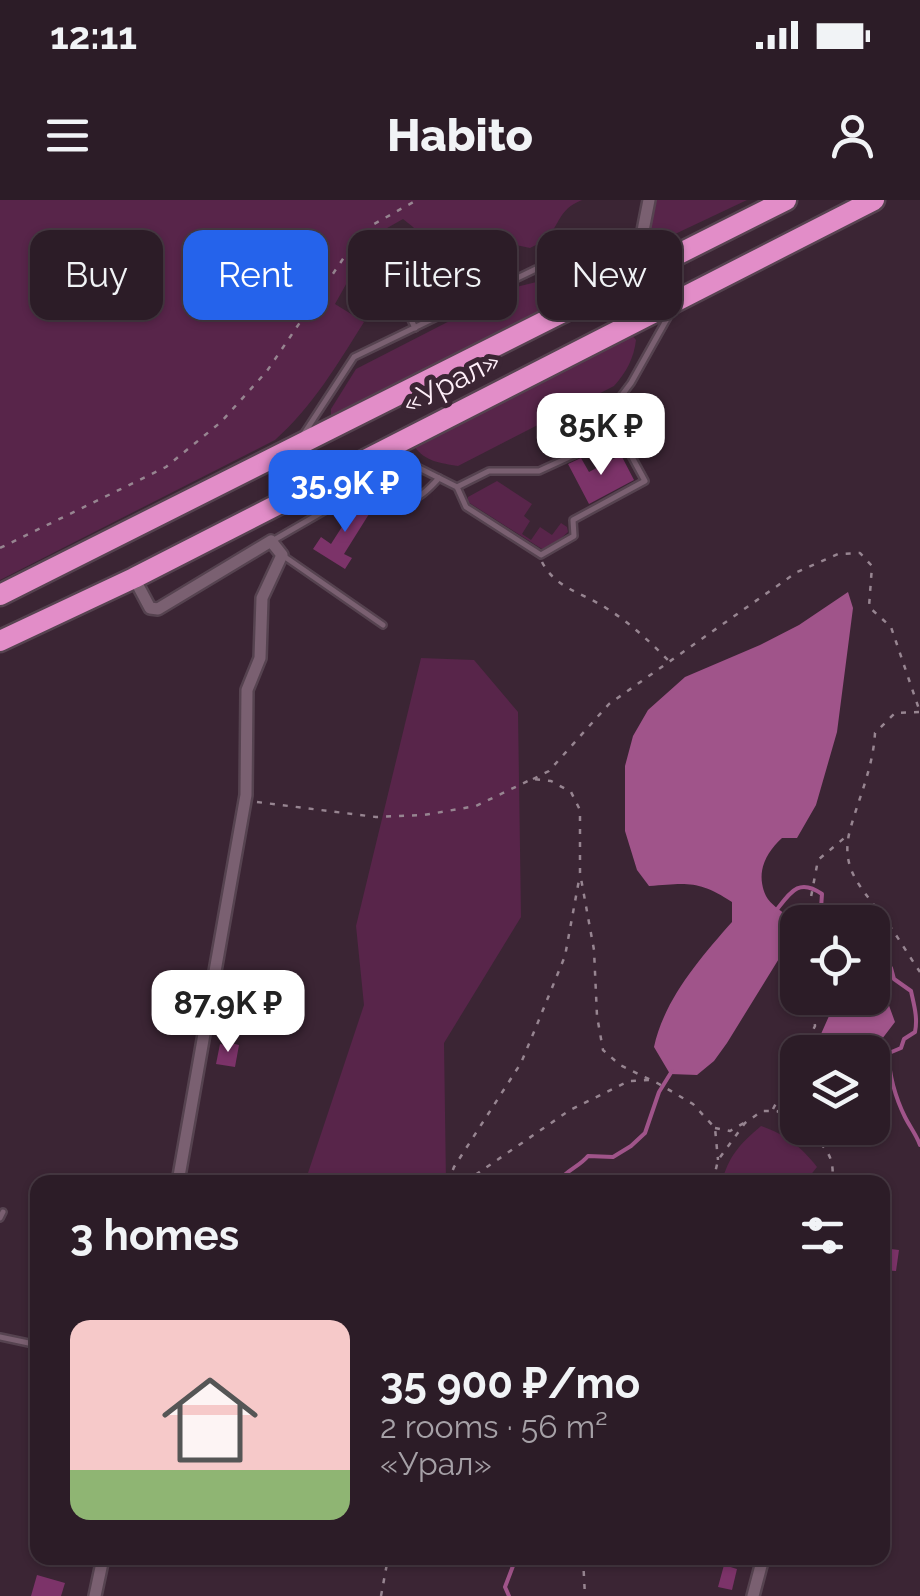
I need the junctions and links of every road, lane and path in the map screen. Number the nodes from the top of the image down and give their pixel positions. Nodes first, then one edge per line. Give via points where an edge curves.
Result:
1 (417, 200) edge
2 (648, 200) edge
3 (786, 200) edge
4 (874, 200) edge
5 (643, 230) edge
6 (682, 250) edge
7 (682, 298) edge
8 (411, 320) edge
9 (431, 320) edge
10 (543, 320) edge
11 (640, 320) edge
12 (666, 320) edge
13 (415, 328) junction
14 (609, 414) junction
15 (296, 446) junction
16 (384, 451) junction
17 (438, 478) junction
18 (457, 487) junction
19 (271, 541) junction
20 (0, 548) edge
21 (538, 554) junction
22 (282, 556) junction
23 (134, 578) junction
24 (0, 595) edge
25 (383, 625) dead end
26 (0, 641) edge
27 (670, 661) junction
28 (920, 712) edge
29 (532, 779) junction
30 (245, 801) junction
31 (849, 834) junction
32 (580, 873) junction
33 (813, 905) edge
34 (920, 972) edge
35 (651, 1080) junction
36 (780, 1096) edge
37 (772, 1111) junction
38 (780, 1113) edge
39 (746, 1123) junction
40 (714, 1128) junction
41 (821, 1145) edge
42 (718, 1160) junction
43 (179, 1175) edge
44 (451, 1175) edge
45 (475, 1175) edge
46 (715, 1175) edge
47 (833, 1175) edge
48 (0, 1337) edge
49 (30, 1343) edge
50 (102, 1565) edge
51 (387, 1565) edge
52 (584, 1565) edge
53 (761, 1565) edge
54 (95, 1596) edge
55 (381, 1596) edge
56 (586, 1596) edge
57 (753, 1596) edge

1 - 20 path via 374,224 346,254 267,371 221,422 166,467
2 - 5 street
3 - 6 highway, «Урал»
4 - 7 highway, «Урал»
8 - 13 lane
9 - 13 lane
10 - 15 highway, «Урал»
11 - 16 highway, «Урал»
12 - 14 lane
13 - 15 lane via 354,357
14 - 18 lane via 566,460 538,471 489,471
14 - 21 lane via 645,481 573,520 574,536
15 - 24 highway, «Урал»
16 - 17 lane
16 - 23 highway, «Урал»
17 - 18 lane
17 - 19 lane via 403,503 364,488
18 - 21 lane via 466,506
19 - 22 street
19 - 23 street via 158,609 150,608
21 - 27 path via 549,574 606,608
22 - 25 lane
22 - 30 street via 262,598 260,658 247,690
23 - 26 highway, «Урал»
27 - 28 path via 797,572 838,554 860,553 872,566 869,606 891,627
27 - 29 path via 610,704 549,771
28 - 31 path via 896,712 876,732
29 - 30 path via 476,806 424,816 360,816
29 - 32 path via 572,792 580,810
30 - 43 street
31 - 33 path via 818,860
31 - 34 path via 847,857 857,885
32 - 35 path via 603,1050
32 - 44 path via 566,956 536,1028
35 - 40 path via 693,1104
35 - 45 path via 629,1081 581,1104
36 - 37 path
37 - 38 path
37 - 39 path
39 - 40 path via 730,1131
39 - 42 path
40 - 42 path
41 - 47 path
42 - 46 path
48 - 49 lane
50 - 54 street
51 - 55 path
52 - 56 path
53 - 57 street

